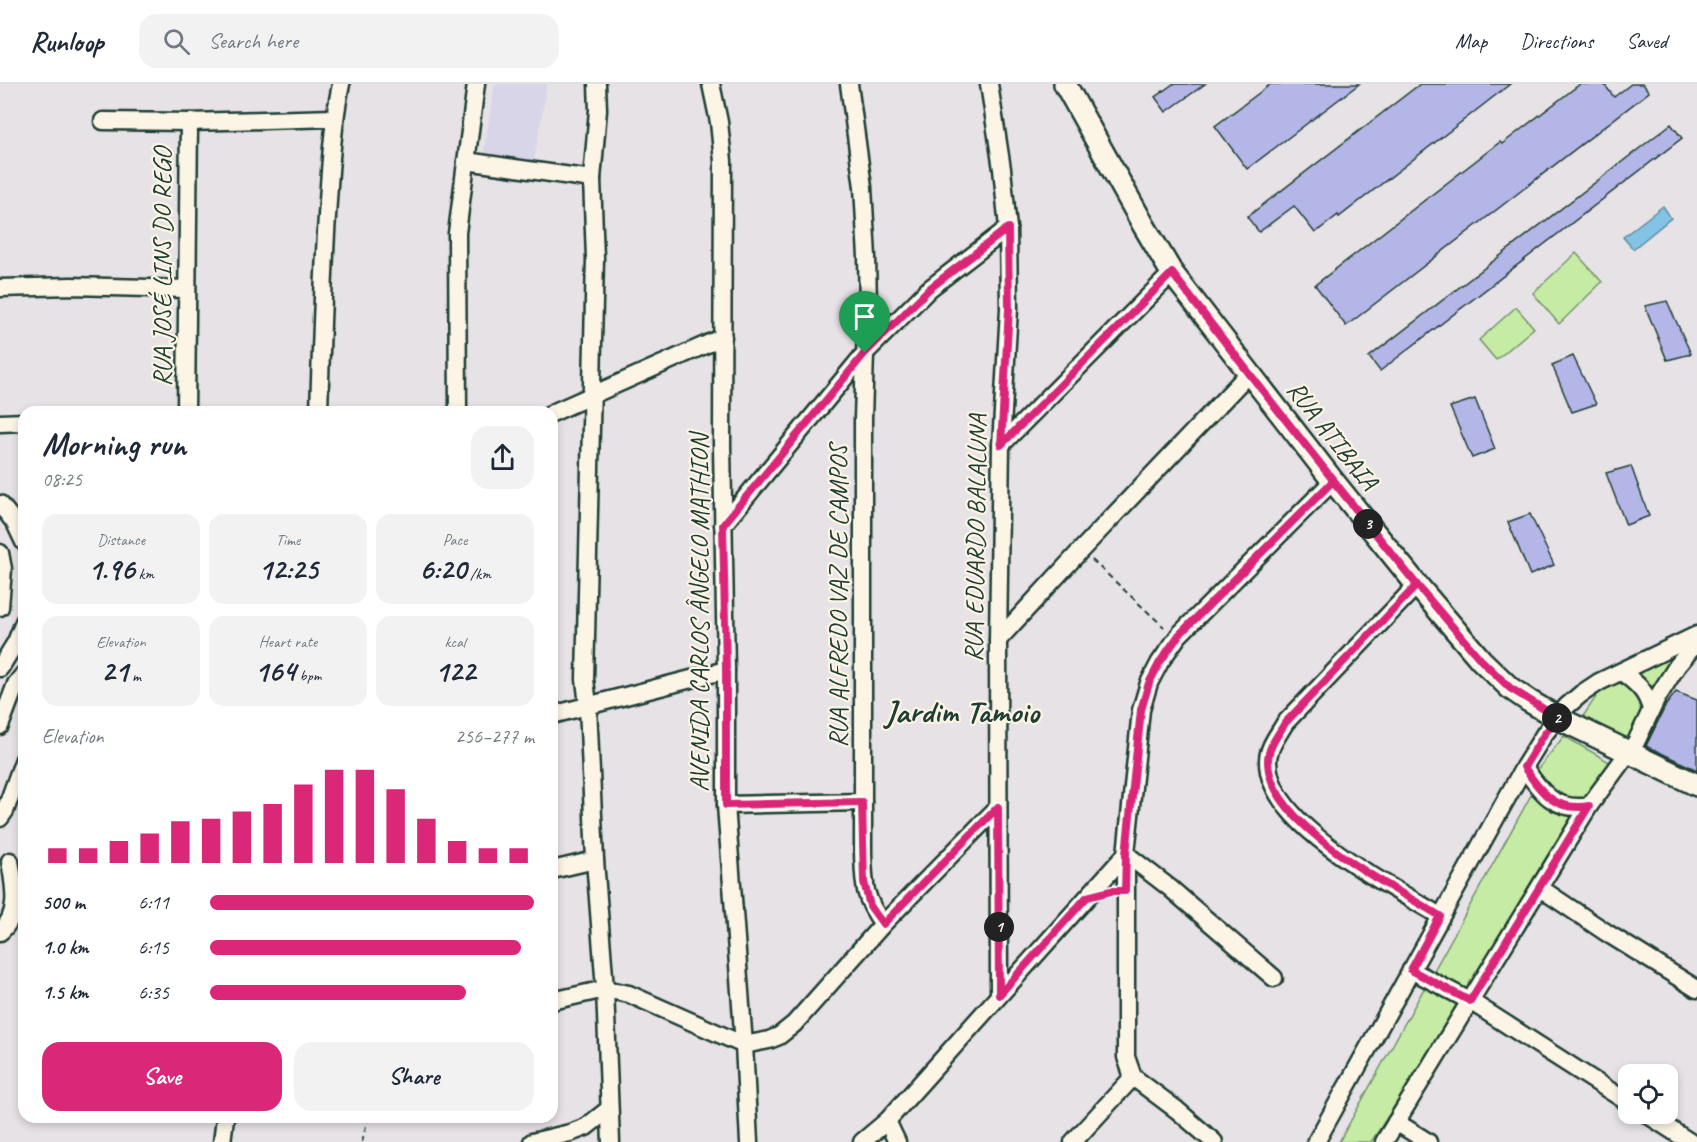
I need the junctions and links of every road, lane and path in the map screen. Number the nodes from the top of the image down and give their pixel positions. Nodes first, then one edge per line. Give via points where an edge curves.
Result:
1 (341, 84) edge
2 (476, 84) edge
3 (597, 84) edge
4 (711, 84) edge
5 (849, 84) edge
6 (989, 84) edge
7 (1065, 84) edge
8 (334, 118) junction
9 (103, 121) dead end
10 (189, 122) junction
11 (466, 161) junction
12 (592, 179) junction
13 (1008, 228) junction
14 (1172, 273) junction
15 (0, 288) edge
16 (187, 289) junction
17 (723, 337) junction
18 (865, 353) junction
19 (1250, 372) junction
20 (591, 397) junction
21 (186, 406) edge
22 (319, 406) edge
23 (458, 406) edge
24 (558, 411) edge
25 (18, 422) edge
26 (0, 423) edge
27 (1001, 445) junction
28 (1333, 481) junction
29 (0, 504) edge
30 (723, 525) junction
31 (18, 529) edge
32 (1081, 550) junction
33 (0, 553) edge
34 (1417, 585) junction
35 (0, 607) edge
36 (1166, 628) dead end
37 (1697, 635) edge
38 (18, 637) edge
39 (998, 640) junction
40 (1697, 642) edge
41 (0, 668) edge
42 (726, 670) junction
43 (1622, 672) junction
44 (18, 682) edge
45 (588, 706) junction
46 (1651, 710) junction
47 (558, 714) edge
48 (1558, 718) junction
49 (0, 726) edge
50 (1629, 752) junction
51 (1524, 767) junction
52 (18, 776) edge
53 (1697, 785) edge
54 (862, 802) junction
55 (726, 805) junction
56 (1589, 806) junction
57 (998, 807) junction
58 (0, 818) edge
59 (1126, 854) junction
60 (11, 860) edge
61 (595, 860) junction
62 (558, 869) edge
63 (1540, 888) junction
64 (1125, 891) junction
65 (1087, 897) junction
66 (1440, 916) junction
67 (883, 924) junction
68 (0, 932) edge
69 (1411, 970) junction
70 (1274, 978) dead end
71 (605, 989) junction
72 (1697, 989) edge
73 (999, 995) junction
74 (558, 1001) edge
75 (1470, 1001) junction
76 (744, 1045) junction
77 (1133, 1077) junction
78 (1618, 1096) edge
79 (609, 1109) junction
80 (887, 1121) junction
81 (1396, 1122) junction
82 (224, 1123) edge
83 (367, 1123) edge
84 (1662, 1124) edge
85 (222, 1142) edge
86 (362, 1142) edge
87 (532, 1142) edge
88 (611, 1142) edge
89 (749, 1142) edge
90 (862, 1142) edge
91 (897, 1142) edge
92 (1073, 1142) edge
93 (1214, 1142) edge
94 (1316, 1142) edge
95 (1384, 1142) edge
96 (1428, 1142) edge
97 (1690, 1142) edge

1 - 8 street
2 - 11 street
3 - 12 street
4 - 17 street, AVENIDA CARLOS ÂNGELO MATHION via 723,161
5 - 18 street, RUA ALFREDO VAZ DE CAMPOS via 864,199 868,307
6 - 13 street, RUA EDUARDO BALALUNA
7 - 14 main road, RUA ATIBAIA
8 - 10 street
8 - 22 street via 322,290
9 - 10 street
10 - 16 street, RUA JOSÉ LINS DO REGO
11 - 12 street
11 - 23 street via 457,233
12 - 20 street via 595,258
13 - 18 street via 929,289
13 - 27 street, RUA EDUARDO BALALUNA via 1009,309
14 - 19 main road, RUA ATIBAIA
14 - 27 street
15 - 16 street via 71,285
16 - 21 street, RUA JOSÉ LINS DO REGO
17 - 20 street
17 - 30 street, AVENIDA CARLOS ÂNGELO MATHION
18 - 30 street
18 - 54 street, RUA ALFREDO VAZ DE CAMPOS
19 - 28 main road, RUA ATIBAIA
19 - 32 street
20 - 24 street
20 - 45 street via 585,679
25 - 26 street
27 - 39 street, RUA EDUARDO BALALUNA
28 - 34 main road, RUA ATIBAIA
28 - 59 street via 1179,635 1160,662 1141,710
29 - 31 street
30 - 42 street, AVENIDA CARLOS ÂNGELO MATHION
32 - 36 path
32 - 39 street
33 - 35 street
34 - 48 main road, RUA ATIBAIA via 1510,688
34 - 66 street via 1285,723 1268,759 1272,785 1321,842
37 - 43 street
38 - 41 street
39 - 57 street, RUA EDUARDO BALALUNA
40 - 46 street via 1677,666
42 - 45 street
42 - 55 street, AVENIDA CARLOS ÂNGELO MATHION
43 - 46 street via 1644,691
43 - 48 street via 1581,694
44 - 49 street
45 - 47 street
45 - 61 street
46 - 50 street
48 - 50 main road, RUA ATIBAIA
48 - 51 street
50 - 53 main road, RUA ATIBAIA
50 - 56 street
51 - 56 street via 1553,800 1574,809
51 - 66 street
52 - 58 street
54 - 55 street
54 - 67 street, RUA ALFREDO VAZ DE CAMPOS via 864,882 870,906
55 - 76 street, AVENIDA CARLOS ÂNGELO MATHION
56 - 63 street
57 - 67 street
57 - 73 street, RUA EDUARDO BALALUNA
59 - 64 street
59 - 65 street
59 - 70 street
60 - 68 street via 15,900 12,914
61 - 62 street
61 - 71 street
63 - 72 street
63 - 75 street
64 - 65 street
64 - 77 street via 1126,1057
65 - 73 street
66 - 69 street
67 - 76 street via 794,1024 779,1036
69 - 75 street
69 - 94 street
71 - 74 street
71 - 76 street via 629,994
71 - 79 street
73 - 80 street
75 - 78 street
75 - 81 street
76 - 89 street, AVENIDA CARLOS ÂNGELO MATHION
77 - 92 street
77 - 93 street
79 - 87 street via 586,1127
79 - 88 street
80 - 90 street
80 - 91 street
81 - 95 street
81 - 96 street
82 - 85 street
83 - 86 path
84 - 97 street

